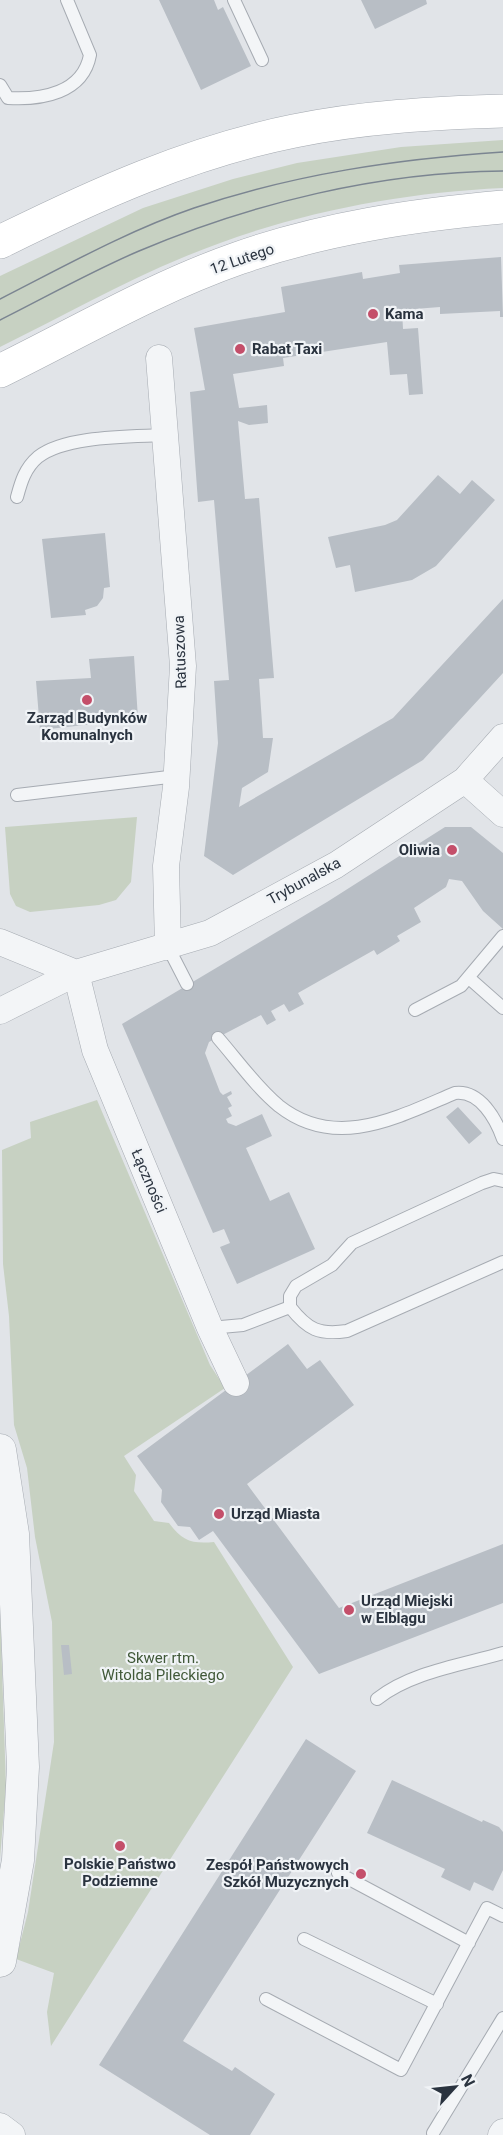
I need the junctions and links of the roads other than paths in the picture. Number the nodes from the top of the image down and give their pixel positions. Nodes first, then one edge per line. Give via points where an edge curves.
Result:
1 (67, 0) edge
2 (234, 0) edge
3 (262, 60) dead end
4 (0, 85) edge
5 (503, 111) edge
6 (503, 207) edge
7 (0, 242) edge
8 (159, 358) dead end
9 (0, 371) edge
10 (166, 435) junction
11 (17, 497) dead end
12 (503, 737) edge
13 (177, 776) junction
14 (465, 780) junction
15 (17, 795) dead end
16 (503, 814) edge
17 (503, 936) edge
18 (0, 942) edge
19 (168, 947) junction
20 (76, 974) junction
21 (469, 978) junction
22 (187, 984) dead end
23 (503, 1008) edge
24 (416, 1010) dead end
25 (0, 1011) edge
26 (218, 1038) dead end
27 (503, 1139) edge
28 (500, 1177) edge
29 (503, 1262) edge
30 (291, 1307) junction
31 (210, 1328) junction
32 (236, 1383) dead end
33 (0, 1450) edge
34 (503, 1653) edge
35 (377, 1699) dead end
36 (338, 1872) dead end
37 (503, 1916) edge
38 (304, 1939) dead end
39 (469, 1943) junction
40 (0, 1961) edge
41 (266, 1999) dead end
42 (437, 2004) junction
43 (503, 2018) edge
44 (0, 2126) edge
45 (433, 2133) dead end
46 (12, 2135) edge

1 - 4 lane via 90,55 82,76 60,93 17,99 8,98
2 - 3 lane
5 - 7 main road via 394,117 296,130 249,141 104,192
6 - 9 main road, 12 Lutego via 374,222 240,258 134,303
8 - 10 street, Ratuszowa
10 - 11 lane via 84,441 44,453 23,475
10 - 13 street, Ratuszowa via 183,666
12 - 14 street, Trybunalska
13 - 15 lane
13 - 19 street, Ratuszowa via 166,866
14 - 16 street
14 - 19 street, Trybunalska via 336,865 210,933
17 - 21 lane
18 - 20 street
19 - 20 street, Trybunalska
19 - 22 lane
20 - 25 street, Trybunalska
20 - 31 street, Łączności via 95,1050
21 - 23 lane
21 - 24 lane via 453,992
26 - 27 lane via 271,1098 292,1115 309,1122 341,1129 371,1126 455,1092 464,1092 487,1109
28 - 30 lane via 352,1243 332,1265 296,1286 290,1296
29 - 30 lane via 347,1330 321,1333 309,1327
30 - 31 lane via 243,1325
31 - 32 street, Łączności
33 - 40 street via 13,1534 23,1767 18,1860
34 - 35 lane via 408,1681
36 - 39 lane
37 - 39 lane via 487,1908
38 - 42 lane
39 - 42 lane
41 - 42 lane via 401,2070
43 - 45 lane
44 - 46 street

